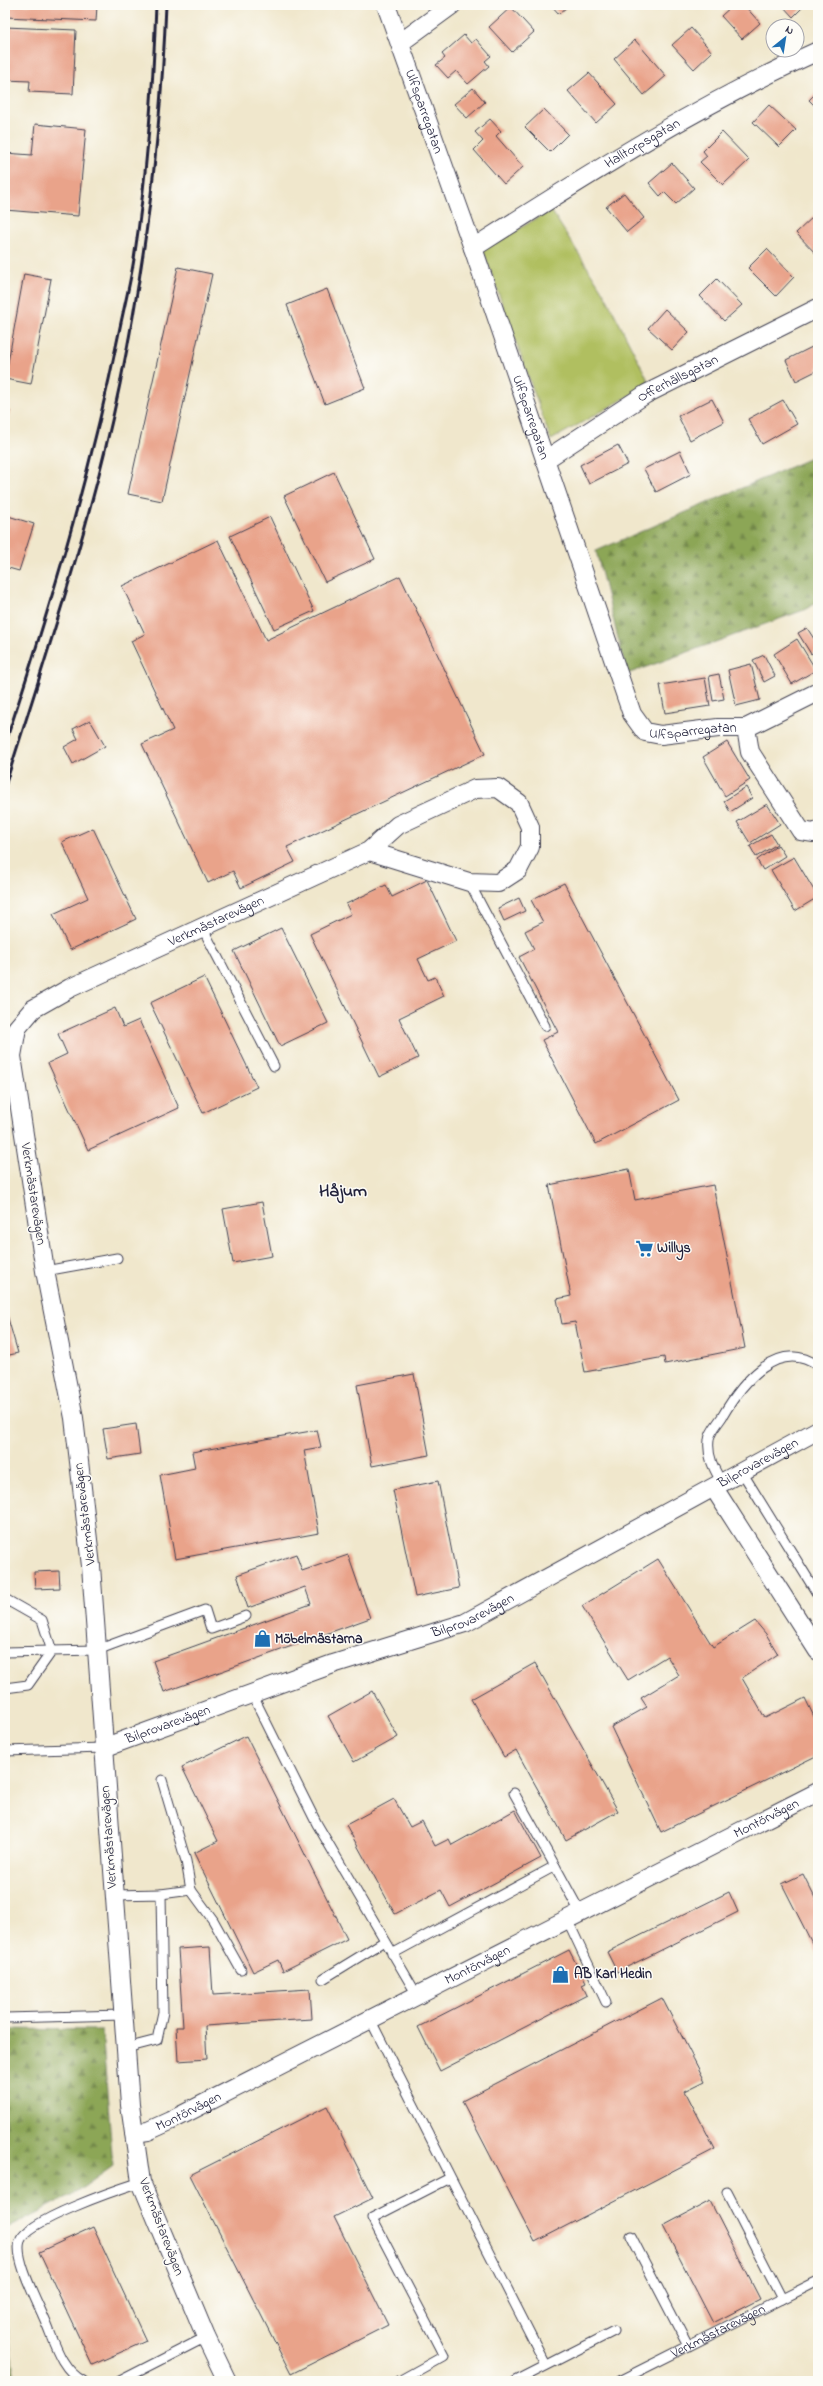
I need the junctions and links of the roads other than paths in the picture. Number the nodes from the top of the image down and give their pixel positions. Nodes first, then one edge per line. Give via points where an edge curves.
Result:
1 (386, 5) edge
2 (452, 5) edge
3 (400, 43) junction
4 (818, 51) edge
5 (473, 248) junction
6 (818, 308) edge
7 (545, 460) junction
8 (818, 692) edge
9 (746, 728) junction
10 (818, 831) edge
11 (368, 852) junction
12 (469, 882) junction
13 (202, 927) junction
14 (545, 1026) dead end
15 (274, 1066) dead end
16 (117, 1258) dead end
17 (45, 1271) junction
18 (818, 1366) edge
19 (818, 1430) edge
20 (742, 1472) junction
21 (718, 1485) junction
22 (818, 1595) edge
23 (5, 1599) edge
24 (246, 1616) dead end
25 (97, 1650) junction
26 (818, 1650) edge
27 (52, 1651) junction
28 (5, 1652) edge
29 (5, 1688) edge
30 (252, 1694) junction
31 (103, 1748) junction
32 (5, 1751) edge
33 (162, 1780) dead end
34 (818, 1792) edge
35 (514, 1793) dead end
36 (555, 1866) junction
37 (191, 1890) junction
38 (161, 1894) junction
39 (114, 1895) junction
40 (574, 1916) junction
41 (385, 1941) junction
42 (392, 1954) junction
43 (241, 1970) dead end
44 (323, 1979) dead end
45 (417, 1995) junction
46 (606, 2002) dead end
47 (123, 2015) junction
48 (5, 2018) edge
49 (370, 2019) junction
50 (126, 2048) junction
51 (134, 2133) junction
52 (450, 2178) junction
53 (141, 2182) junction
54 (727, 2192) dead end
55 (631, 2236) dead end
56 (818, 2281) edge
57 (782, 2299) junction
58 (614, 2331) dead end
59 (206, 2337) junction
60 (688, 2346) junction
61 (546, 2365) junction
62 (83, 2381) edge
63 (120, 2381) edge
64 (227, 2381) edge
65 (399, 2381) edge
66 (516, 2381) edge
67 (619, 2381) edge

1 - 3 street, Ulfsparregatan
2 - 3 street
3 - 5 street, Ulfsparregatan
4 - 5 street, Halltorpsgatan via 669,126
5 - 7 street, Ulfsparregatan
6 - 7 street, Offerhällsgatan via 646,394
7 - 9 street, Ulfsparregatan via 632,714 638,724 645,732 661,735 718,728
8 - 9 street, Ulfsparregatan
9 - 10 street, Ulfsparregatan via 750,752 801,831 814,834
11 - 12 street, Verkmästarevägen
11 - 12 street, Verkmästarevägen via 398,824 475,789 498,788 519,803 530,826 530,847 518,870 498,883
11 - 13 street, Verkmästarevägen
12 - 14 lane
13 - 15 lane
13 - 17 street, Verkmästarevägen via 70,988 33,1009 17,1028 12,1056
16 - 17 lane
17 - 25 street, Verkmästarevägen via 74,1418 95,1602
18 - 21 lane via 795,1355 771,1361 748,1382 708,1439 710,1464
19 - 20 street, Bilprovarevägen
20 - 21 street, Bilprovarevägen
20 - 22 lane
21 - 26 street
21 - 30 street, Bilprovarevägen via 465,1623 333,1664
23 - 27 lane via 42,1620
24 - 25 lane via 211,1629 204,1610
25 - 27 lane
25 - 31 street, Verkmästarevägen
27 - 28 lane
27 - 29 lane via 28,1685
30 - 31 street, Bilprovarevägen
30 - 41 lane via 317,1824
31 - 32 lane
31 - 39 street, Verkmästarevägen
33 - 37 lane via 186,1861
34 - 40 street, Montörvägen
35 - 36 lane
36 - 40 lane
36 - 42 lane
37 - 38 lane
37 - 43 lane via 213,1920
38 - 39 lane
38 - 50 lane via 163,2012 157,2040
39 - 47 street, Verkmästarevägen
40 - 45 street, Montörvägen
40 - 46 lane
41 - 42 lane
41 - 44 lane
42 - 45 lane
45 - 49 street, Montörvägen
47 - 48 lane
47 - 50 street, Verkmästarevägen
49 - 51 street, Montörvägen via 170,2121 148,2131
49 - 52 lane
50 - 51 street, Verkmästarevägen
51 - 53 street, Verkmästarevägen
52 - 61 lane
52 - 65 lane via 372,2218 444,2356
53 - 59 street, Verkmästarevägen
53 - 62 lane via 104,2194 43,2222 26,2232 20,2241 19,2254 28,2280 64,2365
54 - 57 lane
55 - 60 lane
56 - 57 lane, Verkmästarevägen
57 - 60 lane, Verkmästarevägen
58 - 61 lane
59 - 63 lane
59 - 64 street, Verkmästarevägen
60 - 67 lane, Verkmästarevägen
61 - 66 lane

